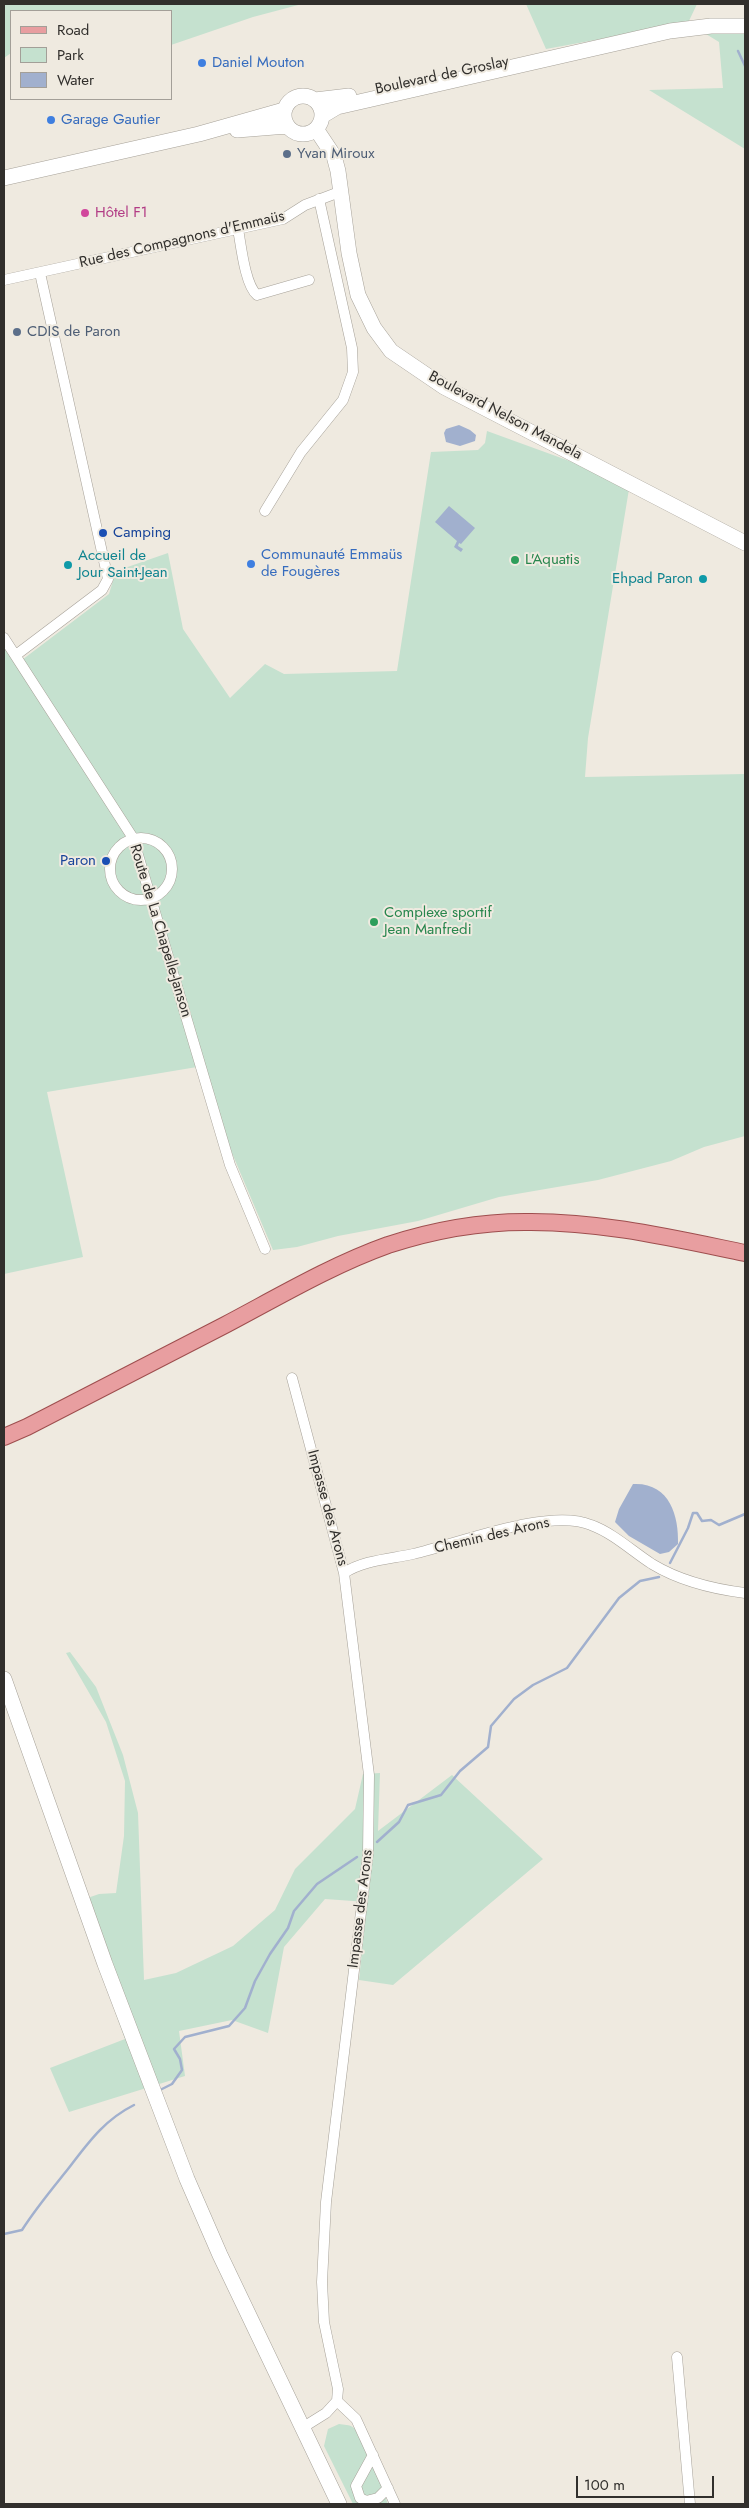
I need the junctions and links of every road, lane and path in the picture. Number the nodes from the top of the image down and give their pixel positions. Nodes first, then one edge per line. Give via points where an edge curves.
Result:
1 (745, 26) edge
2 (568, 53) junction
3 (315, 100) junction
4 (284, 110) junction
5 (319, 122) junction
6 (287, 126) junction
7 (198, 134) junction
8 (4, 178) edge
9 (342, 191) junction
10 (319, 199) junction
11 (238, 229) junction
12 (40, 273) junction
13 (4, 280) edge
14 (309, 280) dead end
15 (265, 511) dead end
16 (745, 543) edge
17 (4, 638) edge
18 (16, 655) junction
19 (133, 838) junction
20 (151, 899) junction
21 (265, 1249) dead end
22 (745, 1254) edge
23 (292, 1378) dead end
24 (27, 1428) junction
25 (4, 1437) edge
26 (4, 1443) edge
27 (344, 1572) junction
28 (745, 1593) edge
29 (4, 1679) edge
30 (677, 2357) dead end
31 (337, 2401) junction
32 (302, 2428) junction
33 (373, 2455) junction
34 (388, 2488) junction
35 (339, 2504) edge
36 (395, 2504) edge
37 (690, 2504) edge

1 - 2 street, Boulevard de Groslay via 670,31
2 - 3 street, Boulevard de Groslay via 462,70 335,100
2 - 5 street, Boulevard de Groslay via 337,107
3 - 4 street via 297,97
3 - 5 street via 320,107
4 - 6 street
4 - 7 street
5 - 6 street via 304,134 298,134
5 - 9 street via 334,156
6 - 7 street
7 - 8 street
9 - 10 street, Rue des Compagnons d'Emmaüs
9 - 16 street, Boulevard Nelson Mandela via 349,253 358,295 374,328 391,351 444,387
10 - 11 street, Rue des Compagnons d'Emmaüs via 283,219
10 - 15 street via 352,348 353,372 343,400 301,452
11 - 12 street, Rue des Compagnons d'Emmaüs
11 - 14 street via 252,291 257,295
12 - 13 street, Rue des Compagnons d'Emmaüs
12 - 18 street via 108,579 102,590
17 - 18 street, Route de La Chapelle-Janson
18 - 19 street, Route de La Chapelle-Janson
19 - 20 street, Route de La Chapelle-Janson
19 - 20 street via 144,837 163,846 173,865 168,886
19 - 20 street via 116,850 110,868 111,878 116,887 131,899
20 - 21 street, Route de La Chapelle-Janson via 230,1165
22 - 24 main road via 623,1228 572,1222 482,1225 436,1232 388,1246 333,1270
23 - 27 street, Impasse des Arons
24 - 25 main road
24 - 26 main road
27 - 28 street, Chemin des Arons via 354,1566 493,1532 564,1520 592,1525 673,1575
27 - 31 street, Impasse des Arons via 369,1775 368,1854 326,2202 322,2282 324,2322 338,2389
29 - 32 street via 102,1955 174,2145 220,2254
30 - 37 street
31 - 32 street via 314,2422
31 - 33 street via 356,2419
32 - 35 street
33 - 34 street
33 - 34 street via 356,2486 360,2498 366,2501 377,2498
34 - 36 street

